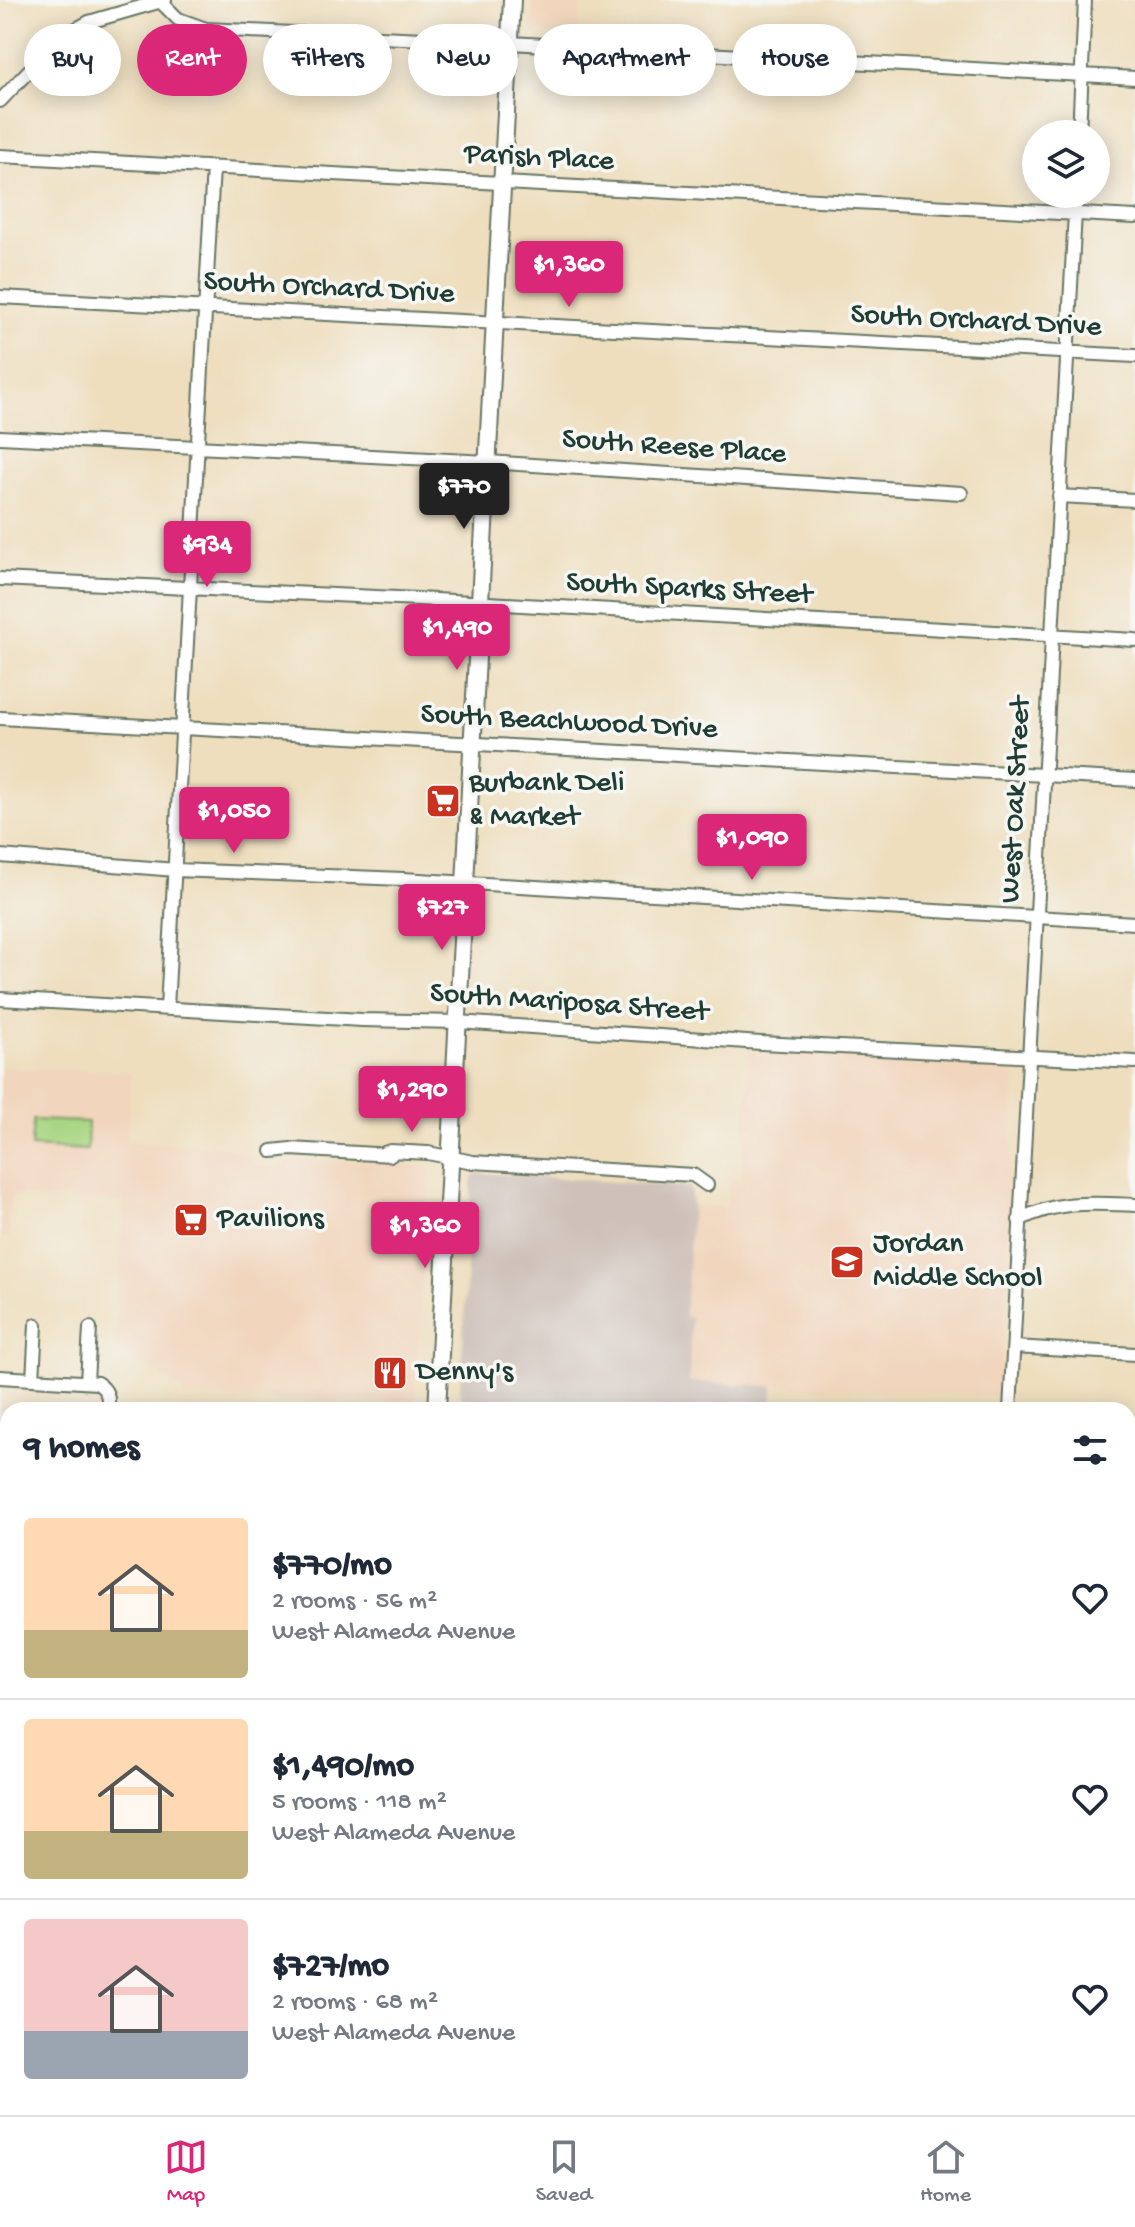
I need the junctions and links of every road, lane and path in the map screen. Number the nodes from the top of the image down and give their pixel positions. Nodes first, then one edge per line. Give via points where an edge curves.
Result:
1 (512, 0) edge
2 (1085, 0) edge
3 (163, 1) edge
4 (511, 24) edge
5 (408, 38) edge
6 (518, 43) edge
7 (1081, 76) junction
8 (1135, 78) edge
9 (507, 96) edge
10 (0, 101) edge
11 (1079, 120) edge
12 (0, 156) edge
13 (213, 167) junction
14 (503, 182) junction
15 (1075, 208) edge
16 (1075, 214) junction
17 (1135, 217) edge
18 (0, 297) edge
19 (205, 309) junction
20 (496, 322) junction
21 (1068, 352) junction
22 (1135, 356) edge
23 (0, 437) edge
24 (198, 448) junction
25 (488, 462) junction
26 (961, 493) dead end
27 (1059, 496) junction
28 (1135, 500) edge
29 (0, 579) edge
30 (189, 588) junction
31 (481, 602) junction
32 (1053, 636) junction
33 (1135, 640) edge
34 (0, 718) edge
35 (182, 727) junction
36 (473, 743) junction
37 (1044, 775) junction
38 (1135, 780) edge
39 (0, 856) edge
40 (176, 870) junction
41 (466, 883) junction
42 (1036, 917) junction
43 (1135, 923) edge
44 (0, 999) edge
45 (167, 1008) junction
46 (458, 1022) junction
47 (1027, 1057) junction
48 (1135, 1062) edge
49 (272, 1151) dead end
50 (451, 1159) junction
51 (707, 1185) dead end
52 (1135, 1205) edge
53 (1019, 1220) junction
54 (36, 1325) dead end
55 (90, 1328) dead end
56 (1014, 1347) junction
57 (1135, 1354) edge
58 (0, 1377) edge
59 (33, 1379) junction
60 (87, 1382) junction
61 (109, 1402) edge
62 (437, 1402) edge
63 (1011, 1402) edge

1 - 4 main road
2 - 7 street
3 - 5 street via 178,19 206,29
3 - 10 street via 114,14 60,38
6 - 7 street
7 - 8 street
7 - 11 street
9 - 14 main road
12 - 13 street, Parish Place
13 - 14 street, Parish Place
13 - 19 street
14 - 16 street, Parish Place
14 - 20 main road
15 - 16 street, West Oak Street
16 - 17 street, Parish Place
16 - 21 street, West Oak Street
18 - 19 street, South Orchard Drive
19 - 20 street, South Orchard Drive
19 - 24 street
20 - 21 street, South Orchard Drive
20 - 25 main road
21 - 22 street, South Orchard Drive
21 - 27 street, West Oak Street
23 - 24 street, South Reese Place
24 - 25 street, South Reese Place
24 - 30 street
25 - 26 street, South Reese Place
25 - 31 main road
27 - 28 street
27 - 32 street, West Oak Street
29 - 30 street, South Sparks Street
30 - 31 street, South Sparks Street
30 - 35 street
31 - 32 street, South Sparks Street
31 - 36 main road
32 - 33 street, South Sparks Street
32 - 37 street, West Oak Street
34 - 35 street, South Beachwood Drive
35 - 36 street, South Beachwood Drive
35 - 40 street
36 - 37 street, South Beachwood Drive
36 - 41 main road
37 - 38 street, South Beachwood Drive
37 - 42 street, West Oak Street
39 - 40 street
40 - 41 street
40 - 45 street
41 - 42 street
41 - 46 main road
42 - 43 street
42 - 47 street, West Oak Street
44 - 45 street, South Mariposa Street
45 - 46 street, South Mariposa Street
46 - 47 street, South Mariposa Street
46 - 50 main road
47 - 48 street, South Mariposa Street
47 - 53 street, West Oak Street
49 - 50 street via 390,1151
50 - 51 street via 693,1175
50 - 62 main road
52 - 53 street via 1058,1204
53 - 56 street, West Oak Street
54 - 59 street
55 - 60 street
56 - 57 street
56 - 63 street, West Oak Street
58 - 59 street
59 - 60 street
60 - 61 street via 104,1388

